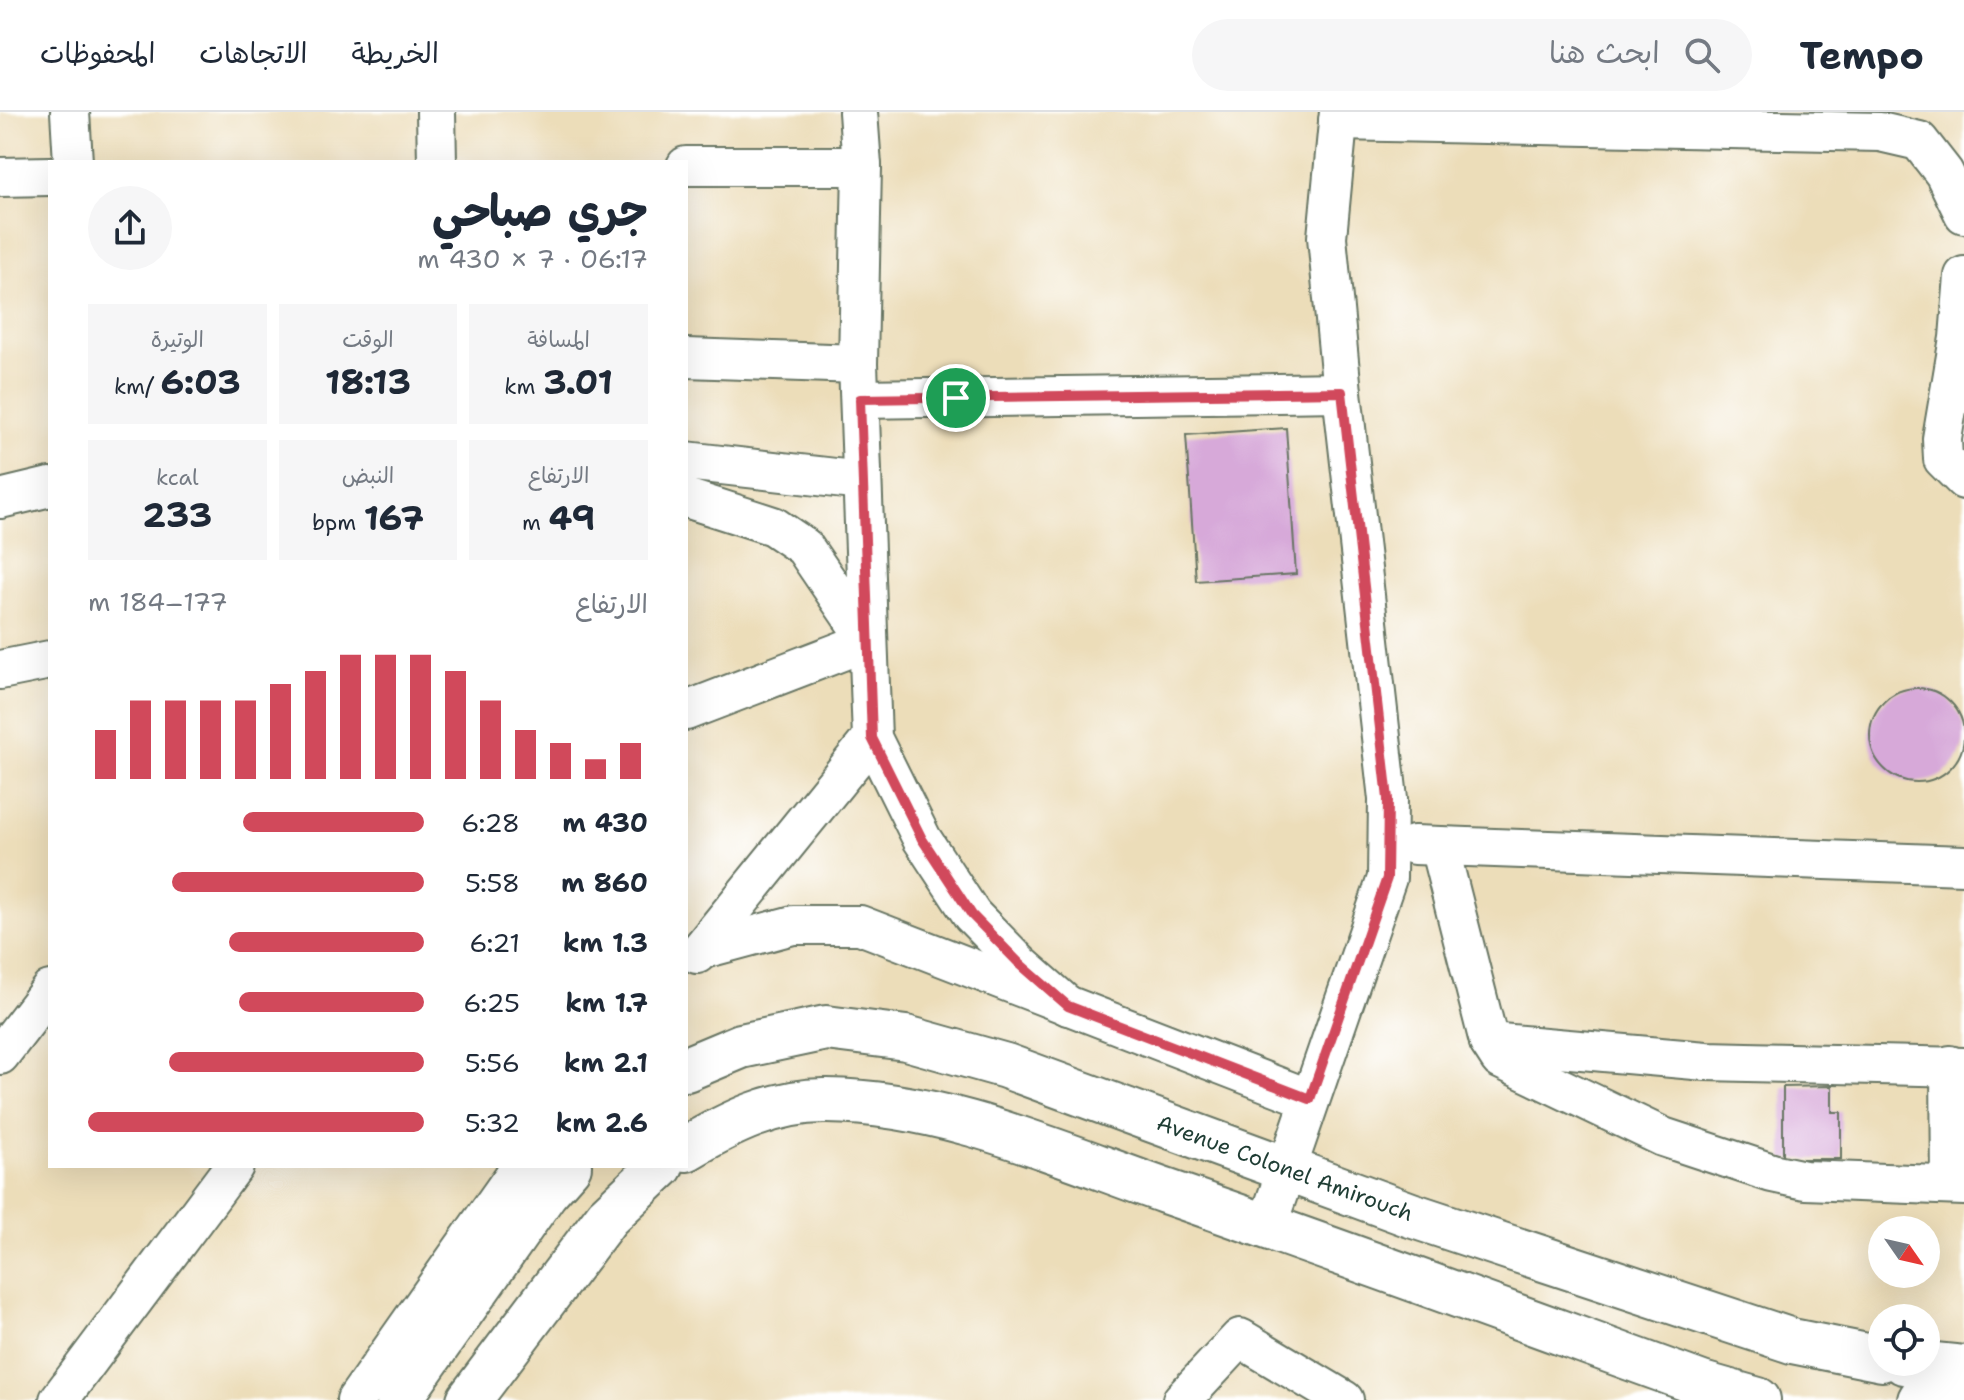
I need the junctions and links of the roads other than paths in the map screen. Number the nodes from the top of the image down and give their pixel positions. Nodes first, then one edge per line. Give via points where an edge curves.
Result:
1 (70, 112) edge
2 (436, 112) edge
3 (858, 112) edge
4 (1339, 117) edge
5 (73, 160) edge
6 (437, 160) edge
7 (688, 166) edge
8 (862, 166) junction
9 (48, 176) edge
10 (0, 177) edge
11 (1964, 214) edge
12 (1964, 276) edge
13 (1961, 334) edge
14 (688, 358) edge
15 (859, 382) junction
16 (1342, 392) junction
17 (688, 461) edge
18 (1964, 480) edge
19 (862, 481) junction
20 (48, 487) edge
21 (0, 499) edge
22 (688, 499) edge
23 (868, 641) junction
24 (48, 660) edge
25 (0, 670) edge
26 (688, 710) edge
27 (872, 738) junction
28 (1387, 844) junction
29 (1439, 846) junction
30 (1964, 865) edge
31 (693, 958) edge
32 (48, 993) edge
33 (1068, 1006) junction
34 (1489, 1042) junction
35 (0, 1055) edge
36 (1957, 1066) edge
37 (688, 1068) edge
38 (1310, 1099) junction
39 (688, 1148) edge
40 (233, 1168) edge
41 (520, 1168) edge
42 (567, 1168) edge
43 (659, 1168) edge
44 (1286, 1169) junction
45 (1957, 1185) edge
46 (1267, 1226) junction
47 (1868, 1356) edge
48 (59, 1400) edge
49 (356, 1400) edge
50 (399, 1400) edge
51 (469, 1400) edge
52 (1182, 1400) edge
53 (1344, 1400) edge
54 (1758, 1400) edge

1 - 5 street
2 - 6 street
3 - 8 street
4 - 11 street via 1880,132 1919,141 1944,173
4 - 16 street via 1327,237
7 - 8 street
8 - 15 street
9 - 10 street
12 - 13 street
13 - 18 street via 1942,439 1943,459
14 - 15 street
15 - 16 street
15 - 19 street
16 - 28 street via 1388,799
17 - 19 street
19 - 23 street
20 - 21 street
22 - 23 street via 773,526 804,547
23 - 26 street
23 - 27 street
24 - 25 street
27 - 31 street
27 - 33 street via 922,839 972,915
28 - 29 street
28 - 38 street via 1387,878
29 - 30 street
29 - 34 street
31 - 33 street via 793,925 860,925
32 - 35 street
33 - 38 street
34 - 36 street via 1706,1061
34 - 45 street via 1500,1059 1663,1137 1772,1173 1805,1180
36 - 45 street
37 - 44 main road, Avenue Colonel Amirouch via 741,1046 826,1028 906,1038 1006,1066
38 - 44 street
39 - 46 main road via 766,1109 824,1101 896,1106 990,1130
40 - 48 street
41 - 49 street
42 - 50 main road
43 - 51 main road via 607,1217
44 - 46 street
44 - 47 main road, Avenue Colonel Amirouch via 1792,1341
46 - 54 main road
52 - 53 street via 1240,1338

